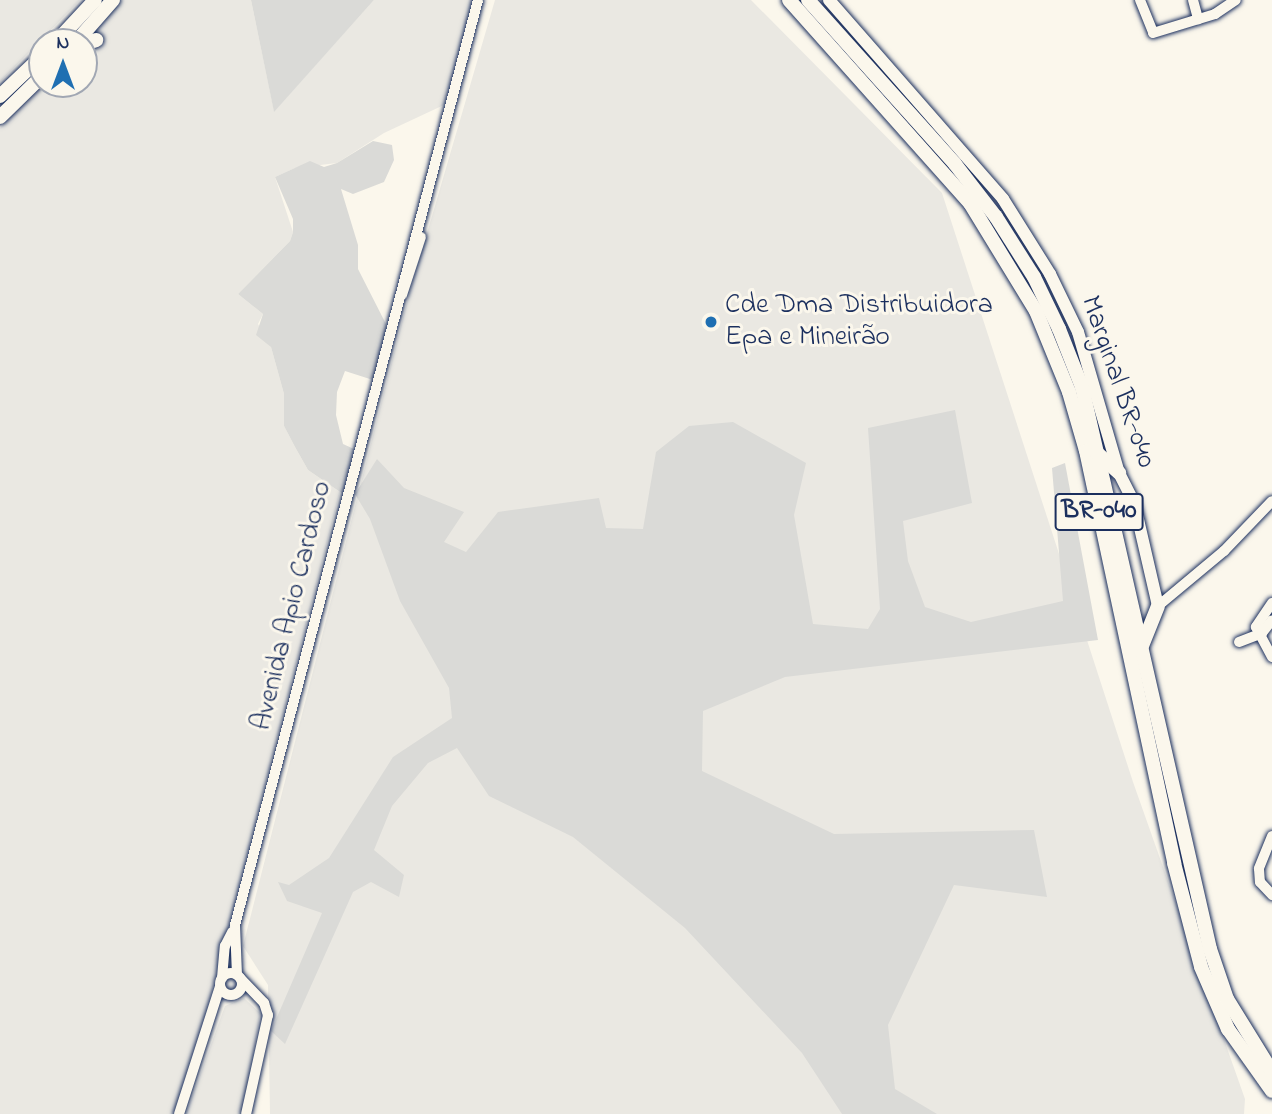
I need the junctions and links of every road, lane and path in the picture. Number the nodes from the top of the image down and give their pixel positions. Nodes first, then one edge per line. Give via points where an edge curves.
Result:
1 (95, 0) edge
2 (113, 0) edge
3 (481, 0) edge
4 (778, 0) edge
5 (789, 0) edge
6 (808, 0) edge
7 (816, 0) edge
8 (829, 0) edge
9 (1140, 0) edge
10 (1194, 0) edge
11 (1236, 0) edge
12 (1198, 19) junction
13 (68, 28) edge
14 (88, 28) edge
15 (828, 31) junction
16 (28, 69) edge
17 (28, 90) edge
18 (0, 96) edge
19 (0, 117) edge
20 (1097, 452) junction
21 (1119, 473) junction
22 (1272, 501) edge
23 (1272, 603) edge
24 (1158, 606) junction
25 (1272, 621) edge
26 (1262, 633) junction
27 (1239, 642) dead end
28 (1142, 648) junction
29 (1272, 657) edge
30 (1272, 836) edge
31 (1272, 895) edge
32 (235, 925) junction
33 (238, 976) junction
34 (221, 982) junction
35 (250, 990) junction
36 (235, 994) junction
37 (211, 1020) junction
38 (1245, 1032) junction
39 (1272, 1052) edge
40 (1272, 1072) edge
41 (1272, 1091) edge
42 (179, 1114) edge
43 (246, 1114) edge

1 - 13 highway
2 - 14 highway
3 - 32 street, Avenida Apio Cardoso via 409,284 400,299 354,461
4 - 15 highway
5 - 15 highway, BR-040
6 - 15 highway, BR-040
7 - 15 highway
8 - 21 main road, Marginal BR-040 via 1003,199 1050,274 1078,332
9 - 12 street via 1153,33
10 - 12 street
11 - 12 street
15 - 20 highway, BR-040 via 955,164 1034,277 1082,387
15 - 41 highway, BR-040 via 970,203 1011,265 1046,336 1086,451 1174,863 1201,967 1228,1029
16 - 18 highway
17 - 19 highway
20 - 21 highway
20 - 28 highway, BR-040
21 - 24 main road, Marginal BR-040 via 1134,502
22 - 24 street via 1224,551
23 - 26 street via 1256,623
24 - 28 highway
25 - 26 street
26 - 27 street
26 - 29 street
28 - 38 highway, BR-040 via 1210,949 1227,999
30 - 31 street via 1259,869 1260,882
32 - 33 street, Avenida Apio Cardoso
32 - 34 street, Avenida Apio Cardoso via 225,946
33 - 34 street
33 - 35 street
33 - 36 street, Avenida Apio Cardoso
34 - 36 street
34 - 37 street, Avenida Apio Cardoso
35 - 36 street
35 - 43 street via 264,1003 268,1016
36 - 37 street, Avenida Apio Cardoso
37 - 42 street, Avenida Apio Cardoso
38 - 39 highway
38 - 40 highway, BR-040

